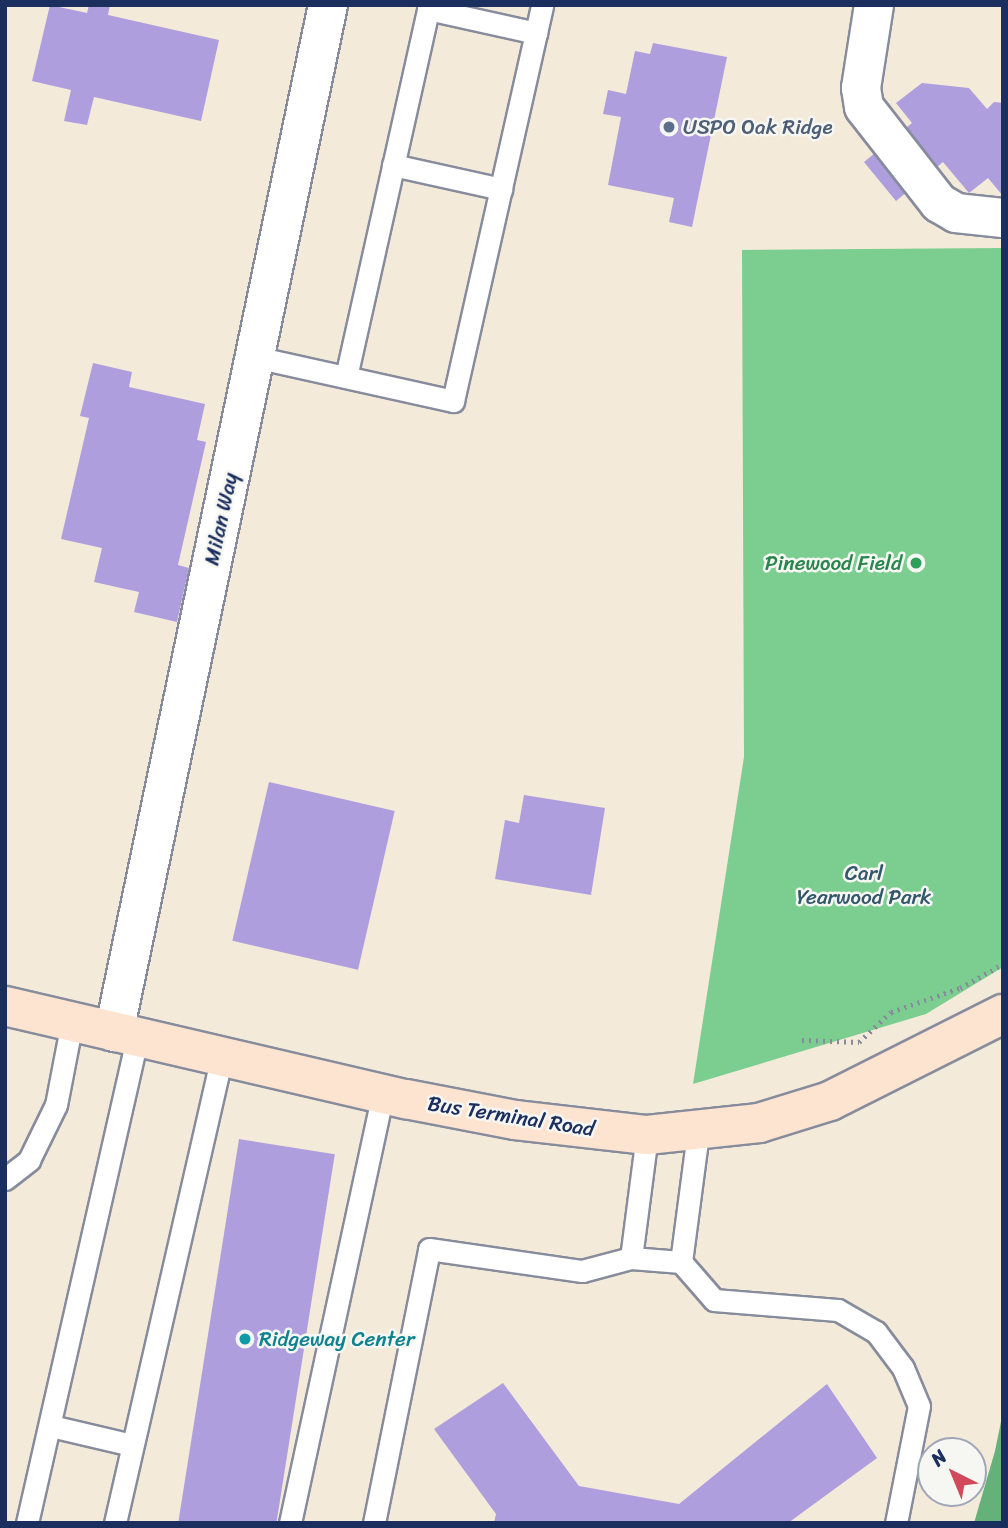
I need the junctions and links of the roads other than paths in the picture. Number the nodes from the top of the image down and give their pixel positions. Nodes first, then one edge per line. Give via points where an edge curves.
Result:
1 (328, 5) edge
2 (542, 5) edge
3 (873, 12) edge
4 (536, 33) junction
5 (393, 165) junction
6 (500, 189) junction
7 (1003, 218) edge
8 (255, 357) junction
9 (345, 377) junction
10 (5, 1006) edge
11 (1003, 1014) edge
12 (72, 1022) junction
13 (125, 1035) junction
14 (223, 1053) junction
15 (383, 1094) junction
16 (698, 1132) junction
17 (648, 1135) junction
18 (5, 1179) edge
19 (631, 1258) junction
20 (681, 1262) junction
21 (51, 1426) junction
22 (132, 1445) junction
23 (27, 1523) edge
24 (115, 1523) edge
25 (290, 1523) edge
26 (374, 1523) edge
27 (896, 1523) edge

1 - 8 street, Milan Way
2 - 4 lane
3 - 7 street via 861,88 871,118 939,203 956,213
4 - 5 lane via 428,9
4 - 6 lane
5 - 6 lane
5 - 9 lane
6 - 9 lane via 453,401
8 - 9 lane
8 - 13 street, Milan Way
10 - 12 street, Bus Terminal Road
11 - 16 street, Bus Terminal Road via 830,1101 759,1123
12 - 13 street, Bus Terminal Road
12 - 18 lane via 56,1105 29,1160
13 - 14 street, Bus Terminal Road
13 - 21 lane
14 - 15 street, Bus Terminal Road
14 - 22 lane
15 - 17 street, Bus Terminal Road via 514,1120
15 - 25 lane
16 - 17 street, Bus Terminal Road
16 - 20 lane
17 - 19 lane
19 - 20 lane
19 - 26 lane via 582,1271 429,1249
20 - 27 lane via 714,1300 838,1310 876,1332 903,1368 919,1406
21 - 22 lane
21 - 23 lane
22 - 24 lane

